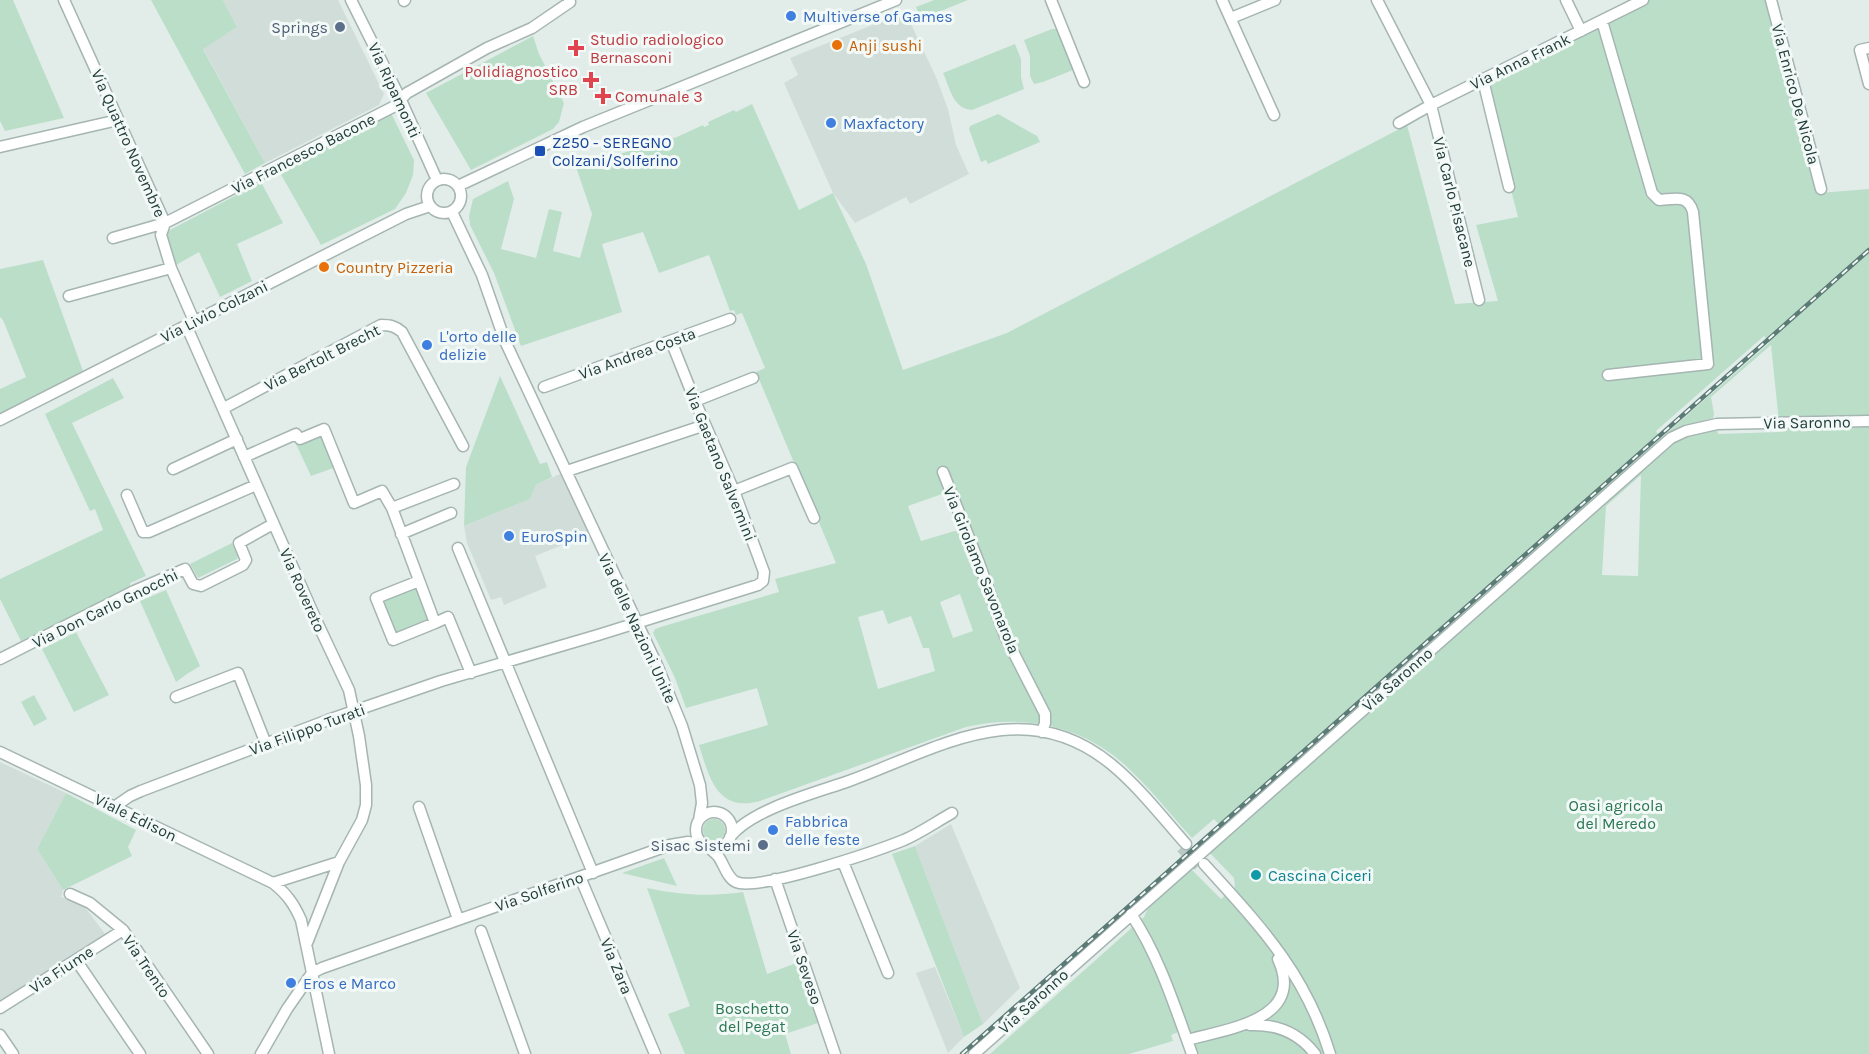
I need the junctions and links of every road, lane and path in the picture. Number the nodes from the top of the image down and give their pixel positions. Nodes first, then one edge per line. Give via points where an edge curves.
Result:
1 (64, 0) edge
2 (351, 0) edge
3 (896, 0) edge
4 (1051, 0) edge
5 (1222, 0) edge
6 (1275, 0) edge
7 (1377, 0) edge
8 (1566, 0) edge
9 (1643, 0) edge
10 (1771, 0) edge
11 (572, 1) edge
12 (871, 5) edge
13 (1231, 18) junction
14 (1602, 21) junction
15 (1581, 31) junction
16 (1869, 48) edge
17 (1483, 80) junction
18 (1084, 82) dead end
19 (1869, 84) edge
20 (400, 98) junction
21 (1431, 105) junction
22 (1274, 115) dead end
23 (118, 120) junction
24 (1399, 123) dead end
25 (0, 147) edge
26 (437, 180) junction
27 (459, 186) junction
28 (1509, 187) dead end
29 (1821, 189) dead end
30 (430, 206) junction
31 (452, 212) junction
32 (165, 223) junction
33 (113, 238) dead end
34 (171, 268) junction
35 (69, 296) dead end
36 (1479, 300) dead end
37 (730, 320) dead end
38 (190, 323) junction
39 (671, 341) junction
40 (1608, 375) dead end
41 (753, 378) dead end
42 (544, 387) dead end
43 (695, 401) junction
44 (224, 408) junction
45 (0, 420) edge
46 (1869, 421) edge
47 (705, 425) junction
48 (237, 439) junction
49 (463, 446) dead end
50 (244, 457) junction
51 (173, 469) dead end
52 (567, 471) junction
53 (944, 472) dead end
54 (453, 484) dead end
55 (256, 485) junction
56 (734, 491) junction
57 (127, 495) dead end
58 (392, 508) junction
59 (451, 513) dead end
60 (814, 518) dead end
61 (273, 524) junction
62 (401, 534) junction
63 (458, 548) dead end
64 (419, 581) junction
65 (758, 585) joint
66 (435, 623) junction
67 (636, 624) junction
68 (0, 659) edge
69 (506, 663) junction
70 (471, 673) junction
71 (176, 697) dead end
72 (353, 711) junction
73 (1042, 732) junction
74 (266, 744) junction
75 (0, 752) edge
76 (881, 769) junction
77 (700, 785) junction
78 (114, 807) junction
79 (419, 807) dead end
80 (767, 811) junction
81 (719, 813) junction
82 (952, 813) dead end
83 (698, 822) junction
84 (730, 838) junction
85 (670, 845) junction
86 (707, 846) junction
87 (339, 862) junction
88 (843, 862) junction
89 (593, 873) junction
90 (729, 874) junction
91 (580, 877) junction
92 (775, 879) junction
93 (273, 883) junction
94 (70, 894) dead end
95 (1131, 914) junction
96 (458, 919) junction
97 (123, 930) junction
98 (481, 931) dead end
99 (307, 943) junction
100 (1278, 959) junction
101 (76, 960) junction
102 (312, 973) junction
103 (888, 973) dead end
104 (0, 1008) edge
105 (1241, 1026) junction
106 (0, 1035) edge
107 (1187, 1040) junction
108 (13, 1054) edge
109 (140, 1054) edge
110 (208, 1054) edge
111 (261, 1054) edge
112 (329, 1054) edge
113 (525, 1054) edge
114 (655, 1054) edge
115 (835, 1054) edge
116 (974, 1054) edge
117 (1192, 1054) edge
118 (1315, 1054) edge
119 (1324, 1054) edge
120 (1330, 1054) edge

1 - 23 street, Via Quattro Novembre
2 - 20 street, Via Ripamonti
3 - 12 street
4 - 18 street
5 - 13 street
6 - 13 street
7 - 21 street, Via Carlo Pisacane
8 - 15 street
9 - 14 street, Via Anna Frank
10 - 29 street, Via Enrico De Nicola
11 - 20 street, Via Francesco Bacone via 532,28 486,48
12 - 27 street via 576,130
13 - 22 street
14 - 15 street, Via Anna Frank
14 - 40 street via 1652,193 1659,200 1684,200 1693,213 1708,364
15 - 17 street, Via Anna Frank
16 - 19 street via 1860,50
17 - 21 street, Via Anna Frank
17 - 28 street
20 - 26 street, Via Ripamonti
20 - 32 street, Via Francesco Bacone via 393,107
21 - 24 street, Via Anna Frank
21 - 36 street, Via Carlo Pisacane
23 - 25 street
23 - 32 street, Via Quattro Novembre
26 - 27 street via 449,180
26 - 30 street via 427,194
27 - 31 street via 462,198
30 - 31 street via 440,213
30 - 38 street, Via Livio Colzani via 406,214
31 - 52 street, Via delle Nazioni Unite via 482,275 505,341
32 - 33 street, Via Francesco Bacone
32 - 34 street, Via Quattro Novembre via 161,235
34 - 35 street
34 - 38 street, Via Quattro Novembre
37 - 39 street, Via Andrea Costa
38 - 44 street, Via Rovereto
38 - 45 street, Via Livio Colzani
39 - 42 street, Via Andrea Costa
39 - 43 street, Via Gaetano Salvemini
41 - 43 street
43 - 47 street, Via Gaetano Salvemini
44 - 48 street, Via Rovereto
44 - 49 street, Via Bertolt Brecht via 388,325 402,332
46 - 95 street, Via Saronno via 1717,424 1671,438
47 - 52 street
47 - 56 street, Via Gaetano Salvemini
48 - 50 street, Via Rovereto
48 - 51 street
50 - 55 street, Via Rovereto
50 - 58 street via 296,434 300,439 324,429 354,503 382,491
52 - 67 street, Via delle Nazioni Unite
53 - 73 street, Via Girolamo Savonarola via 1005,636 1045,714
54 - 58 street
55 - 57 street via 149,532 143,531
55 - 61 street, Via Rovereto
56 - 60 street via 792,468
56 - 65 street, Via Gaetano Salvemini via 764,572
58 - 62 street
59 - 62 street
61 - 68 street, Via Don Carlo Gnocchi via 239,543 246,560 243,565 201,586 193,584 185,569
61 - 72 street, Via Rovereto via 349,690
62 - 64 street
63 - 69 street, Via Solferino
64 - 66 street
64 - 66 street via 376,598 393,640
65 - 67 street, Via Filippo Turati
66 - 70 street via 447,617
67 - 69 street, Via Filippo Turati
67 - 77 street, Via delle Nazioni Unite via 682,726
69 - 70 street, Via Filippo Turati
69 - 89 street, Via Solferino
70 - 72 street, Via Filippo Turati
71 - 74 street via 238,673
72 - 74 street, Via Filippo Turati
72 - 87 street, Via Rovereto via 366,805
73 - 76 street via 984,731
73 - 76 street via 1070,740 1110,764 1184,846 1112,773 1087,755 1043,738 983,738
74 - 78 street, Via Filippo Turati via 130,796
75 - 78 street, Viale Edison
76 - 80 street
77 - 81 street
77 - 83 street
78 - 93 street, Viale Edison
79 - 96 street
80 - 81 street
80 - 84 street via 745,822
81 - 83 street via 708,813
81 - 84 street via 730,821
82 - 88 street via 907,838
83 - 85 street
83 - 86 street via 697,835
84 - 86 street via 719,847
84 - 90 street
85 - 86 street via 688,842
85 - 89 street
86 - 90 street
87 - 93 street
87 - 99 street, Via Rovereto
88 - 92 street
88 - 103 street
89 - 91 street, Via Solferino
90 - 92 street via 739,883
91 - 96 street, Via Solferino
91 - 114 street, Via Zara
92 - 115 street, Via Seveso
93 - 99 street via 293,902
94 - 97 street, Via Trento via 90,903
95 - 107 street via 1161,973
95 - 116 street, Via Saronno
96 - 102 street, Via Solferino
97 - 101 street, Via Fiume
97 - 110 street, Via Trento
98 - 113 street
99 - 102 street
100 - 105 street via 1284,978 1279,1000 1272,1009
100 - 119 street via 1305,1005
100 - 120 street via 1202,866 1262,928 1294,971 1316,1014
101 - 104 street, Via Fiume
101 - 109 street
102 - 111 street
102 - 112 street
105 - 107 street
105 - 118 street via 1266,1025 1288,1031
106 - 108 street
107 - 117 street

